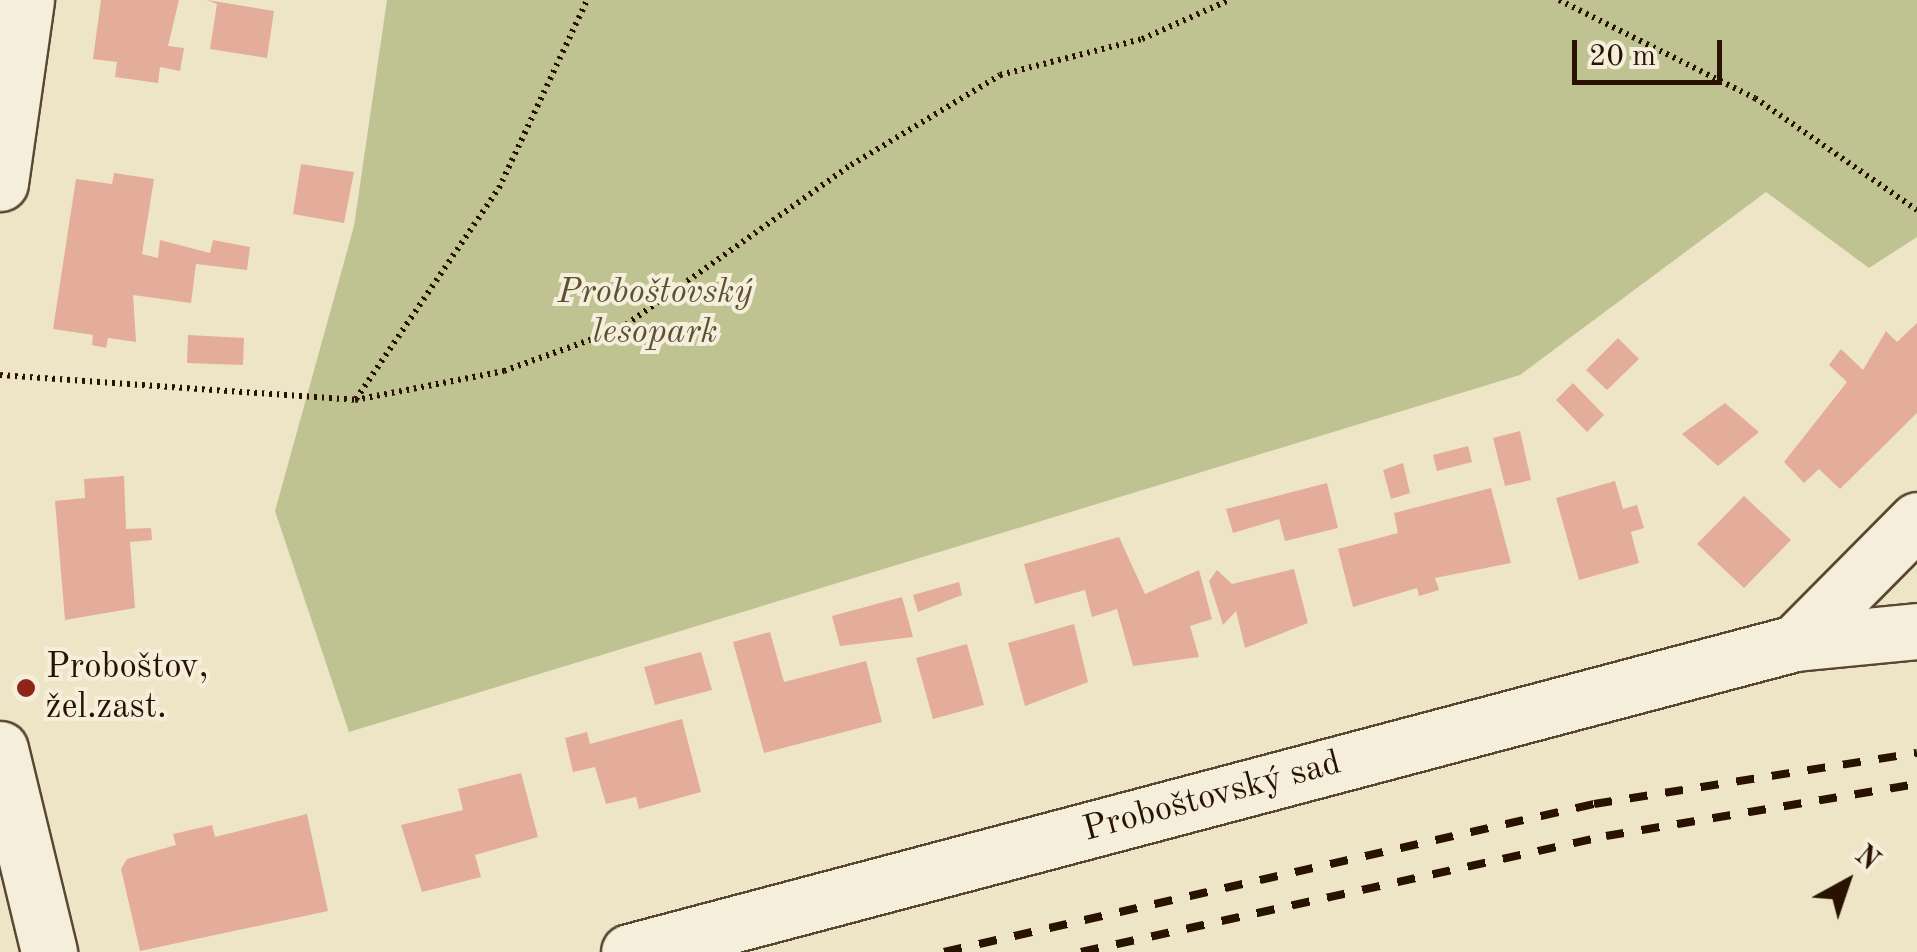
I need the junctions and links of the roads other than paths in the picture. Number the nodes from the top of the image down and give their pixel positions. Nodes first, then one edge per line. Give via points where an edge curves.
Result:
1 (26, 0) edge
2 (0, 183) edge
3 (1917, 520) edge
4 (1917, 631) edge
5 (1794, 643) junction
6 (0, 750) edge
7 (49, 952) edge
8 (629, 952) edge

1 - 2 street
3 - 5 street
4 - 5 street, Proboštovský sad
5 - 8 street, Proboštovský sad
6 - 7 street

